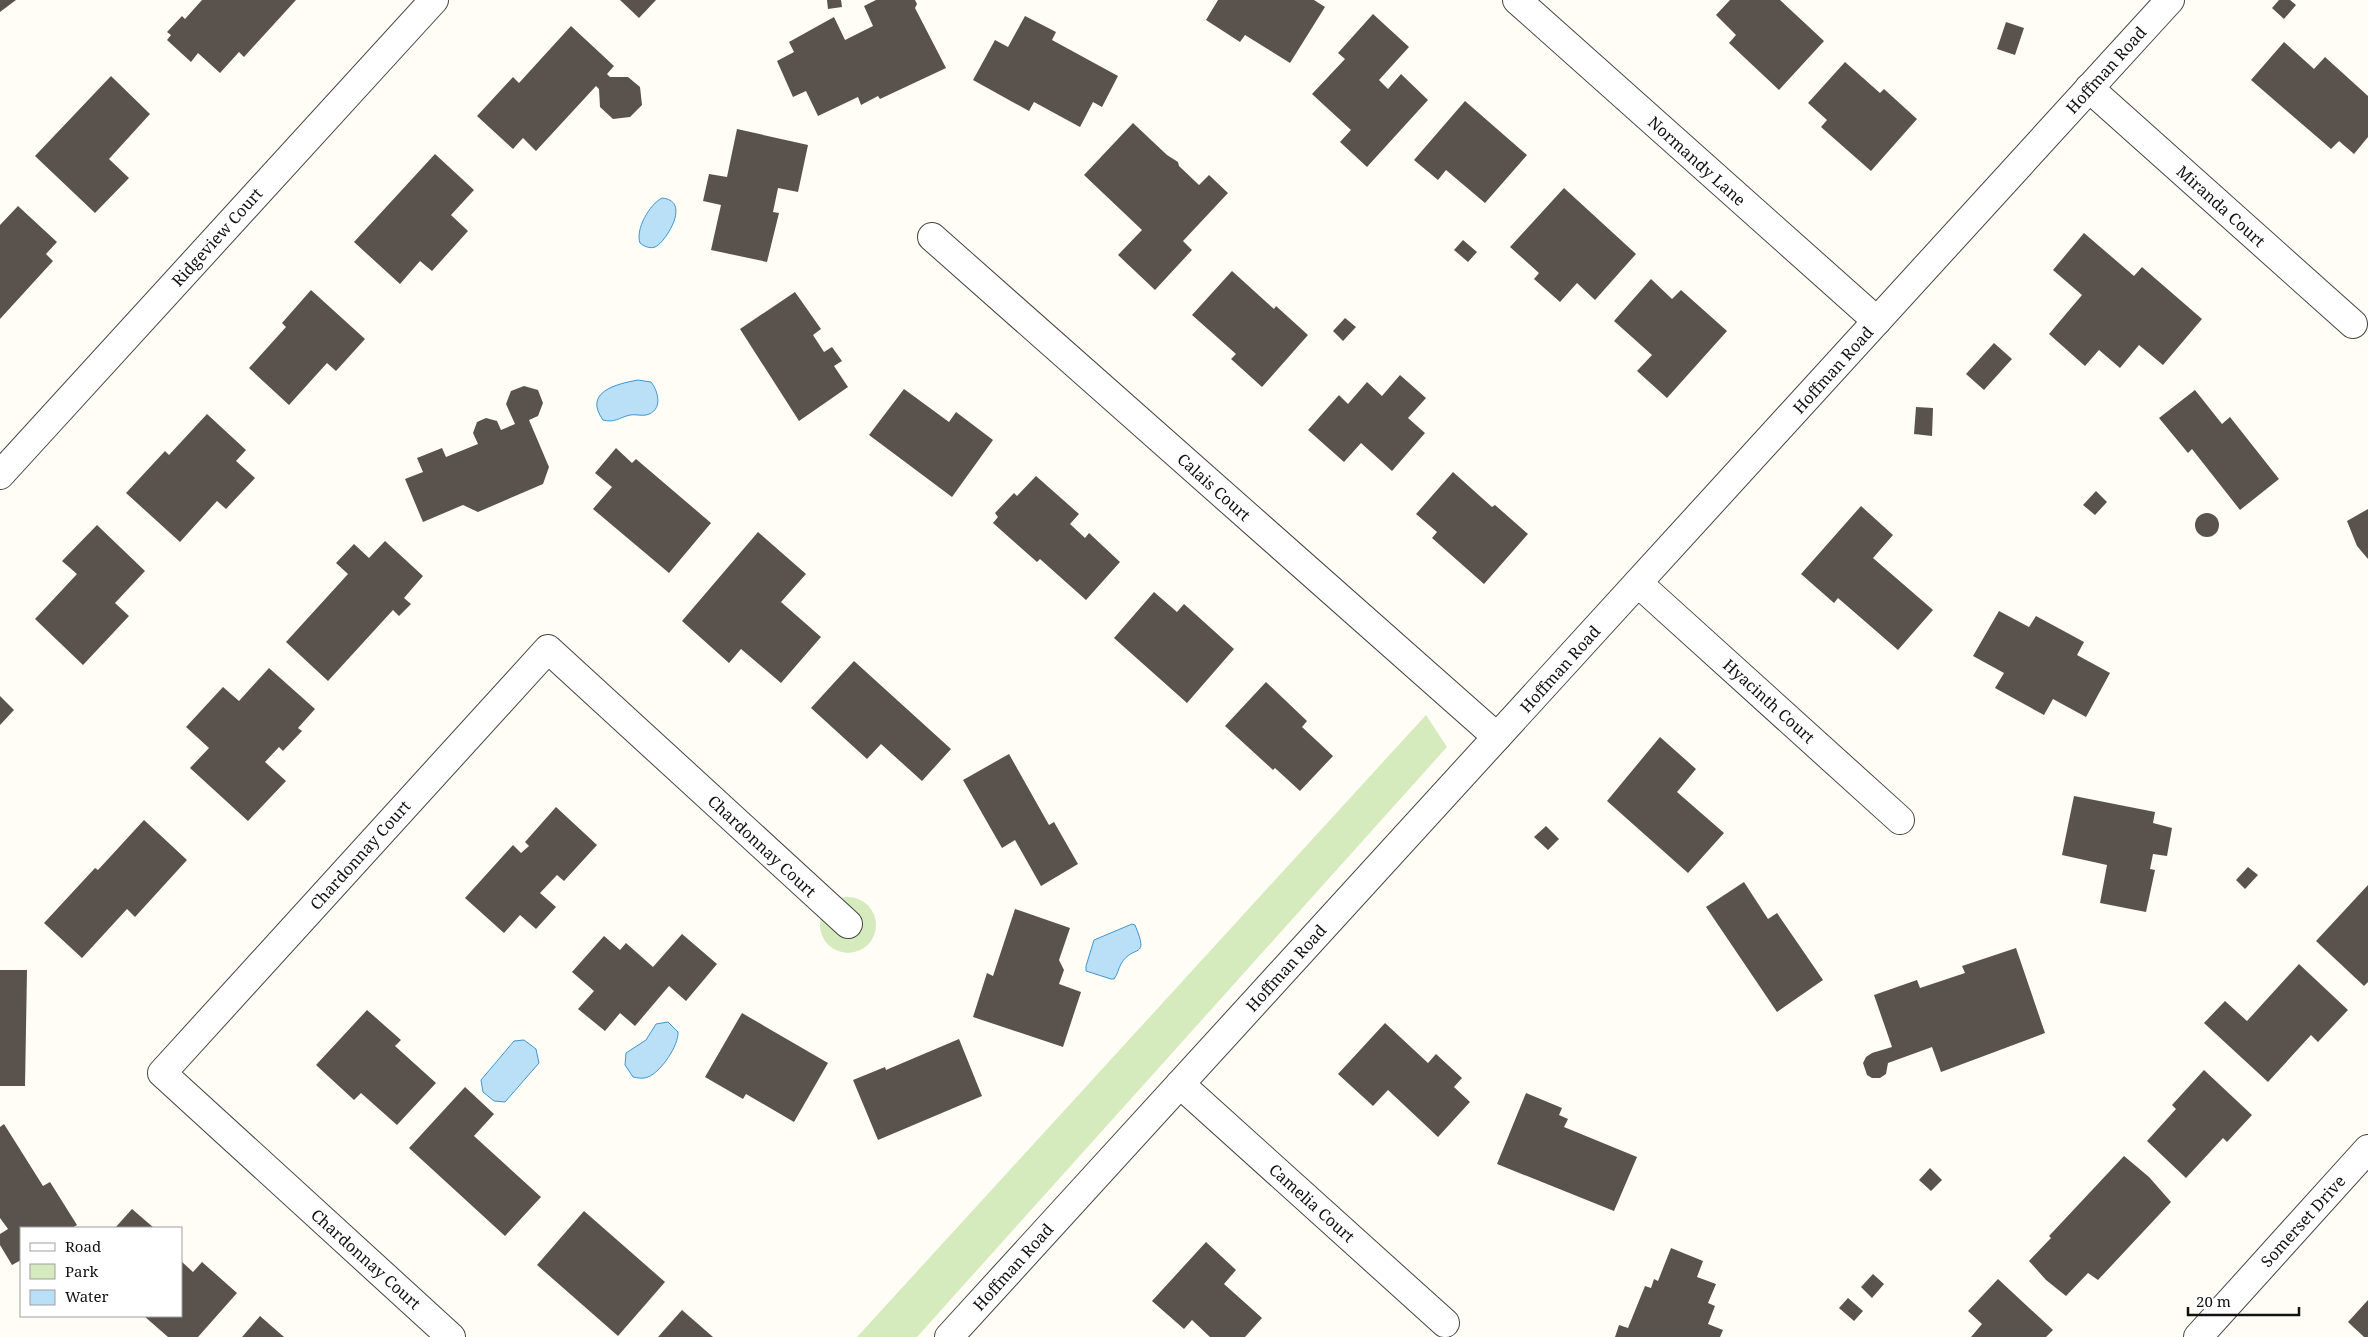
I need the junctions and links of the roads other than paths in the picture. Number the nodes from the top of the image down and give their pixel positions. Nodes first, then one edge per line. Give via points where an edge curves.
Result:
1 (434, 0) edge
2 (1518, 0) edge
3 (2170, 0) edge
4 (2089, 88) junction
5 (932, 237) dead end
6 (1877, 321) junction
7 (2353, 324) dead end
8 (0, 475) edge
9 (1638, 583) junction
10 (1497, 737) junction
11 (1900, 820) dead end
12 (848, 924) dead end
13 (1180, 1084) junction
14 (2368, 1149) edge
15 (1445, 1323) dead end
16 (451, 1337) edge
17 (949, 1337) edge
18 (2198, 1337) edge

1 - 8 street, Ridgeview Court
2 - 6 street, Normandy Lane
3 - 4 street, Hoffman Road
4 - 6 street, Hoffman Road
4 - 7 street, Miranda Court
5 - 10 street, Calais Court
6 - 9 street, Hoffman Road
9 - 10 street, Hoffman Road
9 - 11 street, Hyacinth Court
10 - 13 street, Hoffman Road
12 - 16 street, Chardonnay Court via 548,649 162,1073
13 - 15 street, Camelia Court
13 - 17 street, Hoffman Road
14 - 18 street, Somerset Drive

